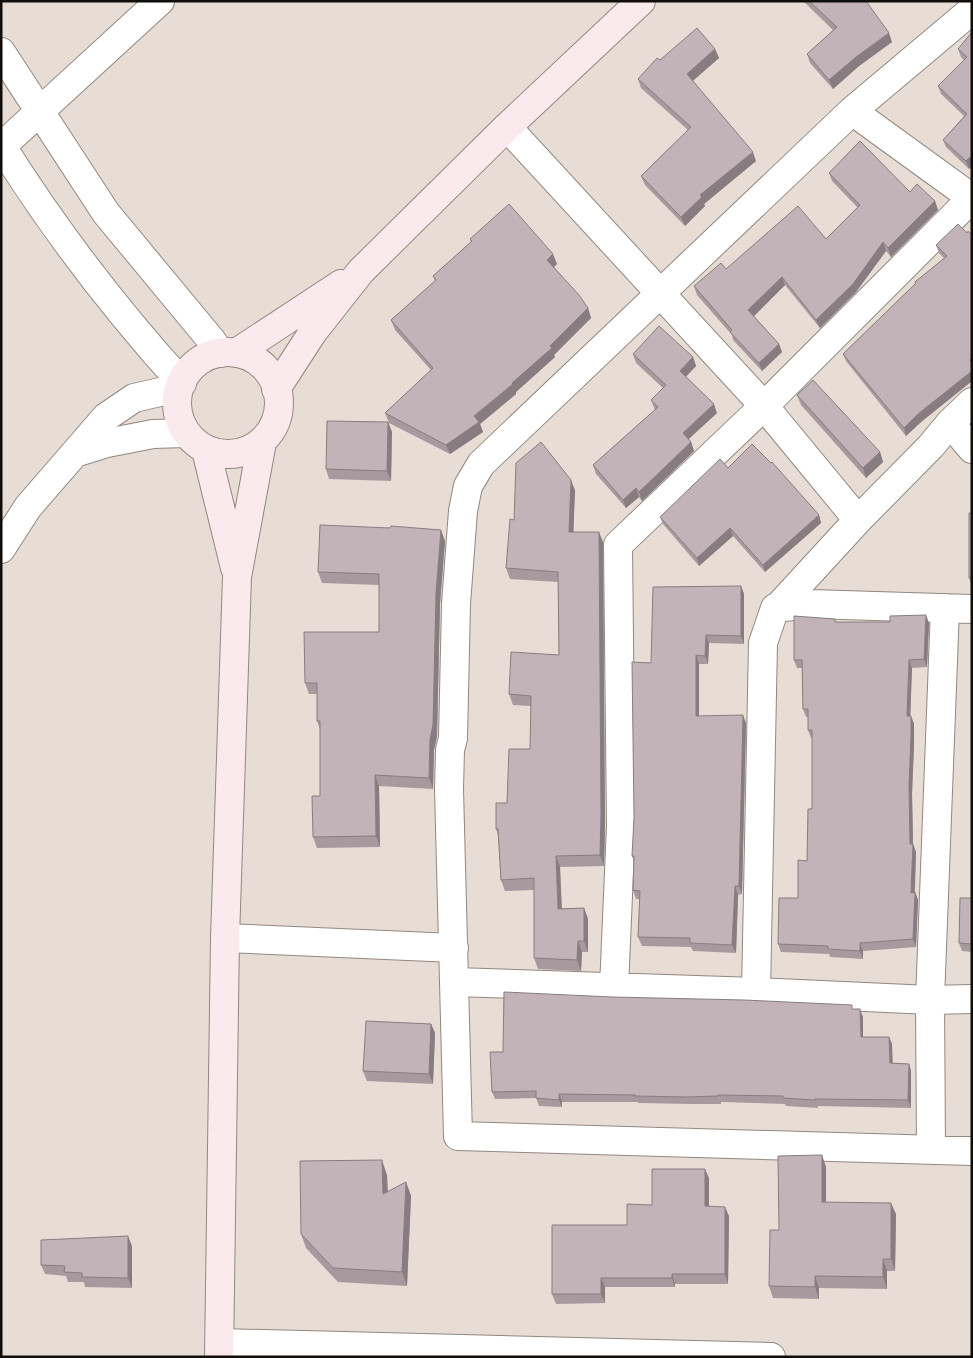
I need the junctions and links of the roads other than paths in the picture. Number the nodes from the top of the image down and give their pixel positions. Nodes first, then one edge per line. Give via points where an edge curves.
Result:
1 (160, 1) edge
2 (641, 1) edge
3 (966, 1) edge
4 (972, 8) edge
5 (1, 52) edge
6 (40, 111) junction
7 (852, 111) junction
8 (507, 127) junction
9 (2, 146) edge
10 (972, 198) edge
11 (361, 271) junction
12 (661, 293) junction
13 (228, 353) junction
14 (180, 387) junction
15 (276, 389) junction
16 (972, 402) edge
17 (764, 406) junction
18 (950, 423) junction
19 (196, 442) junction
20 (262, 442) junction
21 (972, 450) edge
22 (75, 453) junction
23 (858, 520) junction
24 (1, 549) edge
25 (237, 577) junction
26 (775, 608) junction
27 (945, 608) junction
28 (972, 609) edge
29 (225, 938) junction
30 (454, 948) junction
31 (454, 982) junction
32 (614, 988) junction
33 (756, 992) junction
34 (972, 999) edge
35 (930, 1000) junction
36 (930, 1149) junction
37 (972, 1151) edge
38 (220, 1350) edge
39 (771, 1357) edge

1 - 6 street
2 - 8 main road
3 - 4 street
4 - 7 street
5 - 6 street
6 - 9 street
6 - 13 street via 106,213 212,341
7 - 10 street
7 - 12 street
8 - 11 main road
8 - 12 street
9 - 14 street via 34,197 92,277
10 - 17 street
11 - 13 main road
11 - 15 main road via 313,332
12 - 17 street
12 - 30 street via 502,443 482,464 468,486 462,511 456,604 449,789
13 - 14 main road via 206,357 194,365
13 - 15 main road via 250,357 262,365
14 - 19 main road via 177,406 180,420
14 - 22 street via 134,398 106,417
15 - 20 main road via 279,403 277,418
16 - 18 street
17 - 23 street
17 - 32 street via 618,545 621,826
18 - 21 street
18 - 23 street
19 - 20 main road via 221,454 249,450
19 - 22 street via 153,434
19 - 25 main road
20 - 25 main road
22 - 24 street via 28,507
23 - 26 street
25 - 29 main road
26 - 27 street via 811,604
26 - 33 street via 763,643
27 - 28 street
27 - 35 street
29 - 30 street
29 - 38 main road
30 - 31 street
31 - 32 street
31 - 36 street via 458,1136
32 - 33 street
33 - 35 street
34 - 35 street
35 - 36 street
36 - 37 street
38 - 39 street

